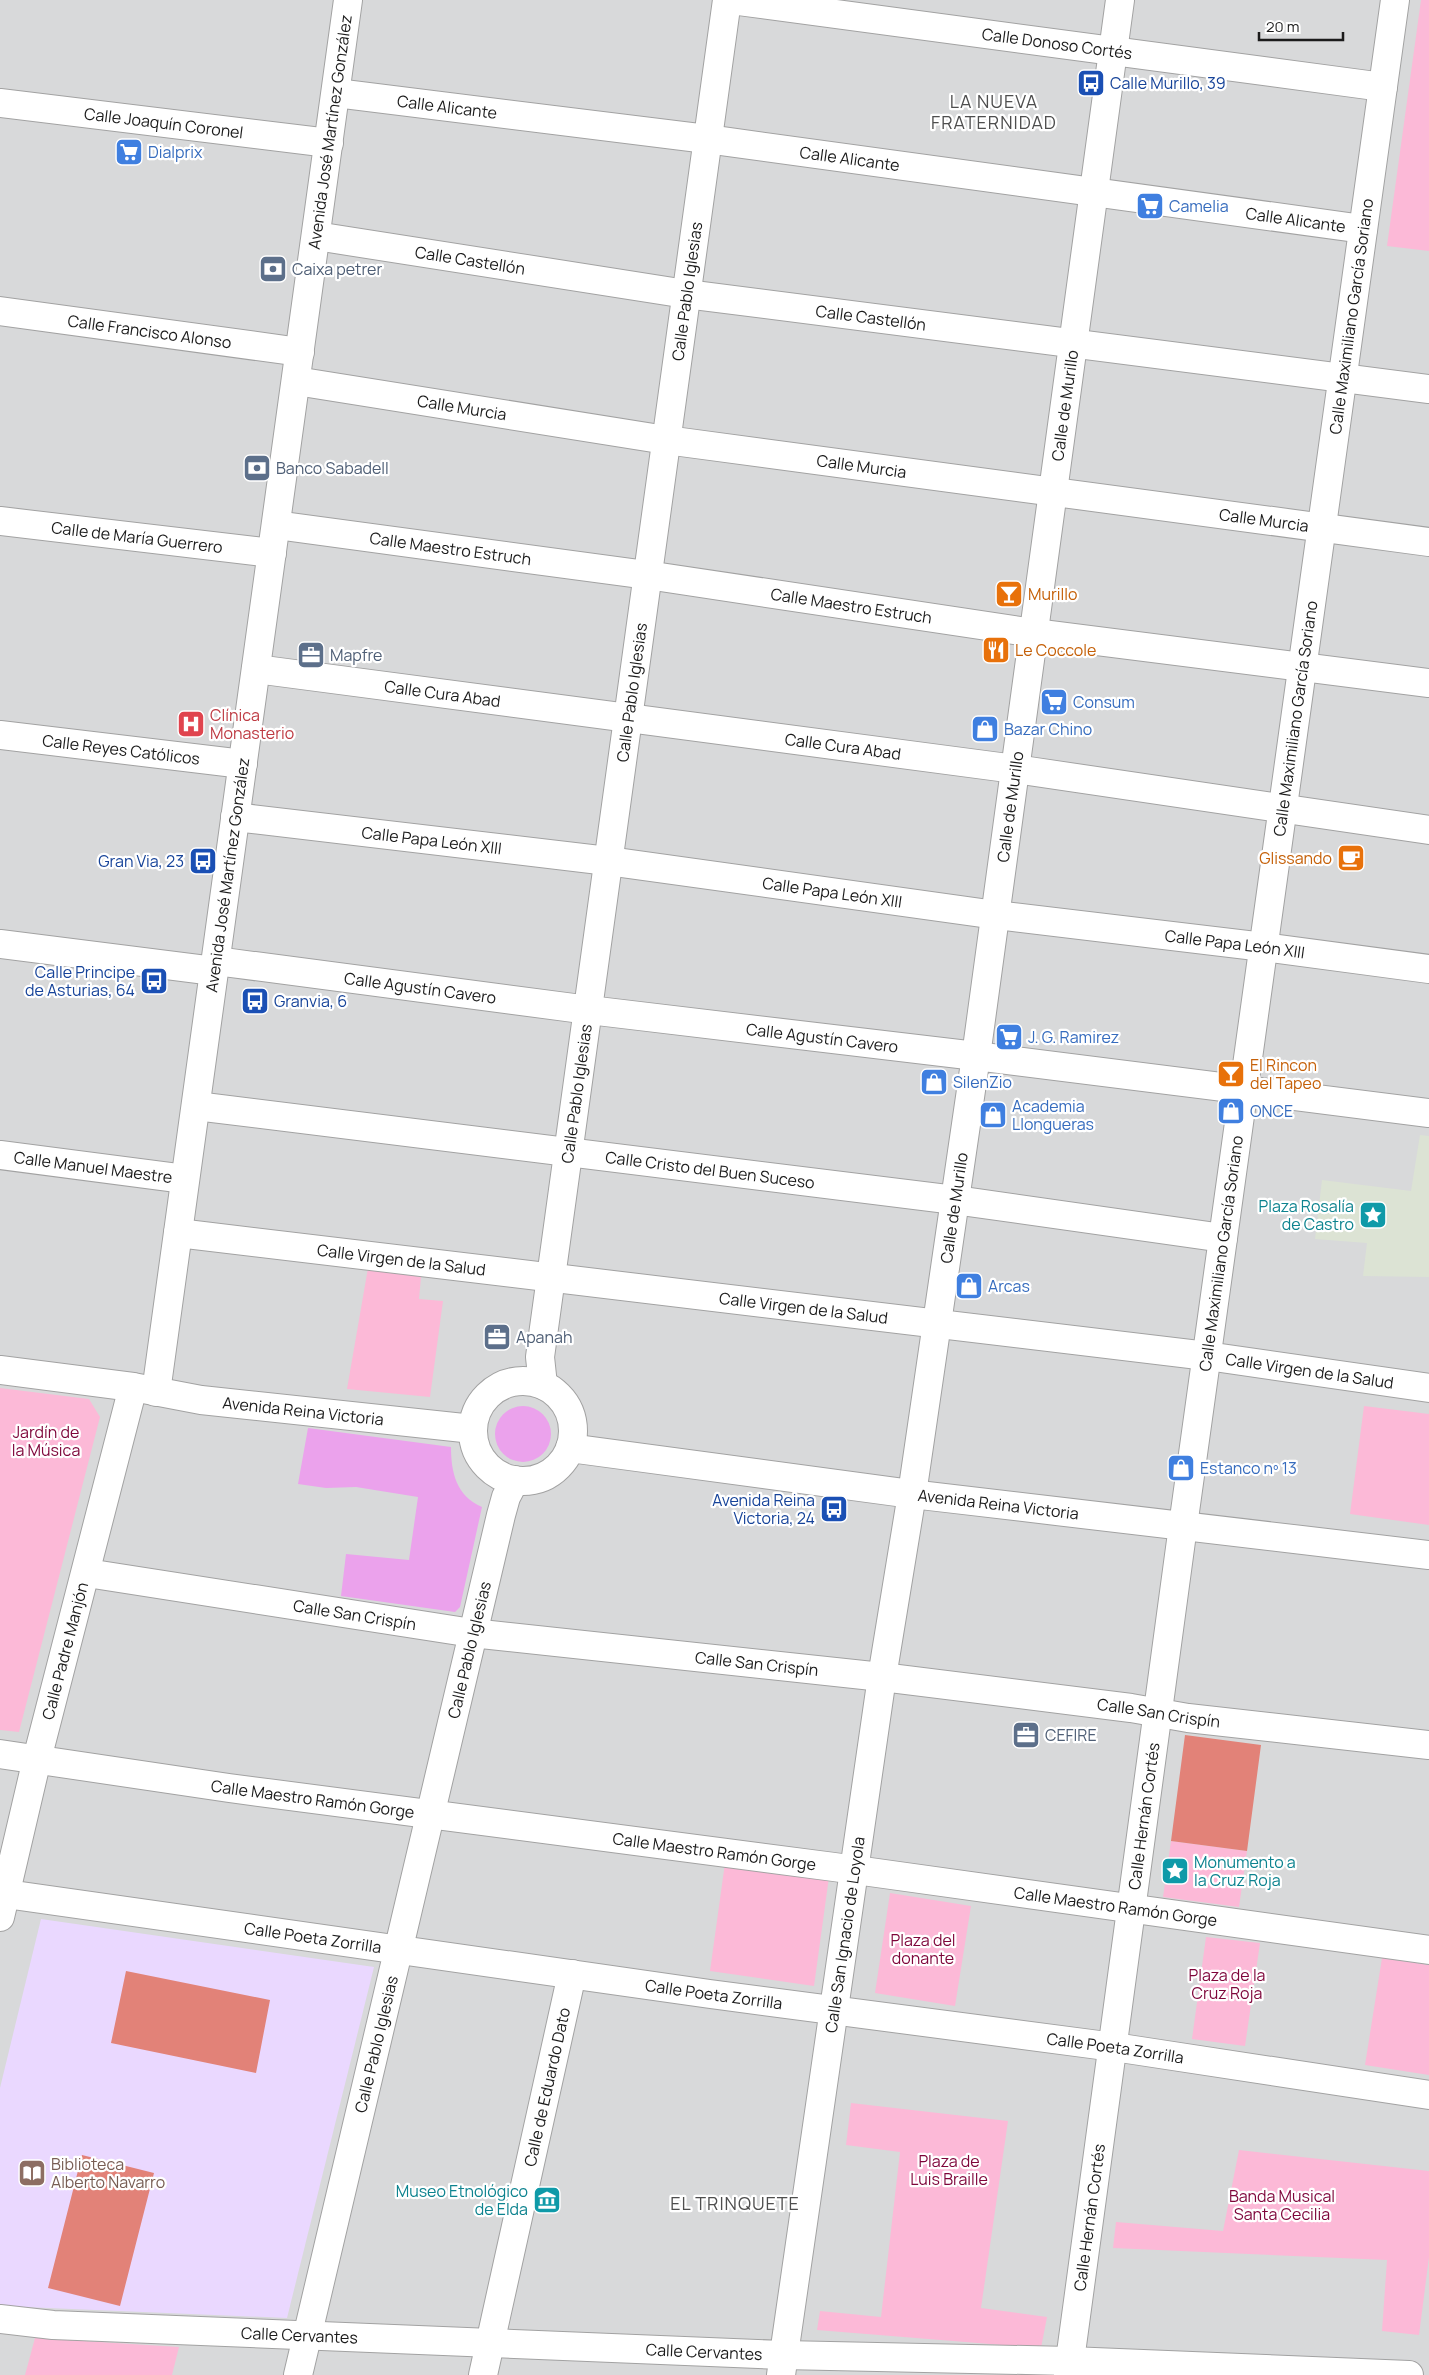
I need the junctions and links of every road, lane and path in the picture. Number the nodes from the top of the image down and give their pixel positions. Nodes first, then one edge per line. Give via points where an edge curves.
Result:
1 (348, 0) edge
2 (729, 0) edge
3 (1120, 0) edge
4 (1395, 0) edge
5 (1113, 52) junction
6 (1383, 87) junction
7 (336, 93) junction
8 (0, 103) edge
9 (707, 139) junction
10 (329, 143) junction
11 (1093, 192) junction
12 (1363, 229) junction
13 (316, 236) junction
14 (686, 294) junction
15 (0, 310) edge
16 (1073, 344) junction
17 (300, 352) junction
18 (1343, 377) junction
19 (296, 381) junction
20 (1429, 389) edge
21 (666, 440) junction
22 (1053, 491) junction
23 (0, 521) edge
24 (276, 525) junction
25 (1322, 529) junction
26 (1429, 542) edge
27 (272, 553) junction
28 (647, 575) junction
29 (1034, 633) junction
30 (1303, 666) junction
31 (256, 669) junction
32 (1429, 683) edge
33 (628, 719) junction
34 (0, 735) edge
35 (243, 764) junction
36 (1015, 769) junction
37 (1282, 808) junction
38 (236, 817) junction
39 (1429, 830) edge
40 (608, 861) junction
41 (996, 915) junction
42 (0, 944) edge
43 (1264, 947) junction
44 (215, 966) junction
45 (1429, 970) edge
46 (589, 1010) junction
47 (976, 1056) junction
48 (1244, 1090) junction
49 (196, 1106) junction
50 (1429, 1113) edge
51 (568, 1153) junction
52 (0, 1155) edge
53 (185, 1179) junction
54 (955, 1200) junction
55 (178, 1233) junction
56 (1223, 1238) junction
57 (551, 1278) junction
58 (936, 1324) junction
59 (1207, 1356) junction
60 (0, 1370) edge
61 (543, 1385) junction
62 (1429, 1388) edge
63 (145, 1389) junction
64 (473, 1429) junction
65 (570, 1448) junction
66 (515, 1480) junction
67 (912, 1494) junction
68 (1183, 1526) junction
69 (1429, 1555) edge
70 (87, 1573) junction
71 (472, 1633) junction
72 (882, 1677) junction
73 (1158, 1713) junction
74 (1429, 1745) edge
75 (0, 1754) edge
76 (37, 1759) junction
77 (431, 1813) junction
78 (854, 1870) junction
79 (2, 1901) edge
80 (1132, 1910) junction
81 (398, 1950) junction
82 (1429, 1950) edge
83 (572, 1974) junction
84 (834, 2009) junction
85 (1114, 2047) junction
86 (1429, 2095) edge
87 (0, 2319) edge
88 (307, 2335) junction
89 (491, 2343) junction
90 (782, 2365) edge
91 (1069, 2368) edge
92 (298, 2375) edge
93 (483, 2375) edge
94 (1410, 2375) edge

1 - 7 street, Avenida José Martínez González
2 - 5 street, Calle Donoso Cortés
2 - 9 street, Calle Pablo Iglesias
3 - 5 street, Calle de Murillo
4 - 6 street, Calle Maximiliano García Soriano
5 - 6 street, Calle Donoso Cortés
5 - 11 street, Calle de Murillo
6 - 12 street, Calle Maximiliano García Soriano
7 - 9 street, Calle Alicante
7 - 10 street, Avenida José Martínez González
8 - 10 street, Calle Joaquín Coronel
9 - 11 street, Calle Alicante
9 - 14 street, Calle Pablo Iglesias
10 - 13 street, Avenida José Martínez González
11 - 12 street, Calle Alicante
11 - 16 street, Calle de Murillo
12 - 18 street, Calle Maximiliano García Soriano
13 - 14 street, Calle Castellón
13 - 17 street, Avenida José Martínez González
14 - 16 street, Calle Castellón
14 - 21 street, Calle Pablo Iglesias
15 - 17 street, Calle Francisco Alonso
16 - 18 street, Calle Castellón
16 - 22 street, Calle de Murillo
17 - 19 street, Avenida José Martínez González
18 - 20 street, Calle Castellón
18 - 25 street, Calle Maximiliano García Soriano
19 - 21 street, Calle Murcia
19 - 24 street, Avenida José Martínez González
21 - 22 street, Calle Murcia
21 - 28 street, Calle Pablo Iglesias
22 - 25 street, Calle Murcia
22 - 29 street, Calle de Murillo
23 - 27 street, Calle de María Guerrero
24 - 27 street, Avenida José Martínez González
24 - 28 street, Calle Maestro Estruch
25 - 26 street, Calle Murcia
25 - 30 street, Calle Maximiliano García Soriano
27 - 31 street, Avenida José Martínez González
28 - 29 street, Calle Maestro Estruch
28 - 33 street, Calle Pablo Iglesias
29 - 30 street, Calle Maestro Estruch
29 - 36 street, Calle de Murillo
30 - 32 street, Calle Maestro Estruch
30 - 37 street, Calle Maximiliano García Soriano
31 - 33 street, Calle Cura Abad
31 - 35 street, Avenida José Martínez González
33 - 36 street, Calle Cura Abad
33 - 40 street, Calle Pablo Iglesias
34 - 35 street, Calle Reyes Católicos
35 - 38 street, Avenida José Martínez González
36 - 37 street, Calle Cura Abad
36 - 41 street, Calle de Murillo
37 - 39 street, Calle Cura Abad
37 - 43 street, Calle Maximiliano García Soriano
38 - 40 street, Calle Papa León XIII
38 - 44 street, Avenida José Martínez González
40 - 41 street, Calle Papa León XIII
40 - 46 street, Calle Pablo Iglesias
41 - 43 street, Calle Papa León XIII
41 - 47 street, Calle de Murillo
42 - 44 street, Calle Agustín Cavero
43 - 45 street, Calle Papa León XIII
43 - 48 street, Calle Maximiliano García Soriano
44 - 46 street, Calle Agustín Cavero
44 - 49 street, Avenida José Martínez González
46 - 47 street, Calle Agustín Cavero
46 - 51 street, Calle Pablo Iglesias
47 - 48 street, Calle Agustín Cavero
47 - 54 street, Calle de Murillo
48 - 50 street, Calle Agustín Cavero
48 - 56 street, Calle Maximiliano García Soriano
49 - 51 street, Calle Cristo del Buen Suceso
49 - 53 street, Avenida José Martínez González
51 - 54 street, Calle Cristo del Buen Suceso
51 - 57 street, Calle Pablo Iglesias
52 - 53 street, Calle Manuel Maestre
53 - 55 street, Avenida José Martínez González
54 - 56 street, Calle Cristo del Buen Suceso
54 - 58 street, Calle de Murillo
55 - 57 street, Calle Virgen de la Salud
55 - 63 street, Avenida José Martínez González
56 - 59 street, Calle Maximiliano García Soriano
57 - 58 street, Calle Virgen de la Salud
57 - 61 street, Calle Pablo Iglesias via 540,1357
58 - 59 street, Calle Virgen de la Salud
58 - 67 street, Calle de Murillo
59 - 62 street, Calle Virgen de la Salud
59 - 68 street, Calle Maximiliano García Soriano
60 - 63 street, Avenida Reina Victoria
61 - 64 street via 528,1381 512,1382 497,1389 485,1399
61 - 65 street via 566,1405 572,1426
63 - 64 street, Avenida Reina Victoria via 201,1400
63 - 70 street, Calle Padre Manjón
64 - 66 street via 474,1441 486,1465 496,1473
65 - 66 street via 554,1471 542,1478
65 - 67 street, Avenida Reina Victoria
66 - 71 street, Calle Pablo Iglesias via 501,1514
67 - 68 street, Avenida Reina Victoria
67 - 72 street, Calle San Ignacio de Loyola
68 - 69 street, Avenida Reina Victoria
68 - 73 street, Calle Hernán Cortés
70 - 71 street, Calle San Crispín
70 - 76 street, Calle Padre Manjón
71 - 72 street, Calle San Crispín
71 - 77 street, Calle Pablo Iglesias
72 - 73 street, Calle San Crispín
72 - 78 street, Calle San Ignacio de Loyola
73 - 74 street, Calle San Crispín
73 - 80 street, Calle Hernán Cortés
75 - 76 street, Calle Maestro Ramón Gorge
76 - 77 street, Calle Maestro Ramón Gorge via 229,1788
76 - 79 street, Calle Padre Manjón
77 - 78 street, Calle Maestro Ramón Gorge
77 - 81 street, Calle Pablo Iglesias
78 - 80 street, Calle Maestro Ramón Gorge
78 - 84 street, Calle San Ignacio de Loyola
79 - 81 street, Calle Poeta Zorrilla
80 - 82 street, Calle Maestro Ramón Gorge
80 - 85 street, Calle Hernán Cortés
81 - 83 street, Calle Poeta Zorrilla
81 - 88 street, Calle Pablo Iglesias
83 - 84 street, Calle Poeta Zorrilla
83 - 89 street, Calle de Eduardo Dato
84 - 85 street, Calle Poeta Zorrilla
84 - 90 street, Calle San Ignacio de Loyola
85 - 86 street, Calle Poeta Zorrilla
85 - 91 street, Calle Hernán Cortés
87 - 88 street, Calle Cervantes via 53,2325
88 - 89 street, Calle Cervantes
88 - 92 street, Calle Pablo Iglesias
89 - 90 street, Calle Cervantes
89 - 93 street, Calle de Eduardo Dato
90 - 91 street, Calle Cervantes
91 - 94 street, Calle Cervantes

